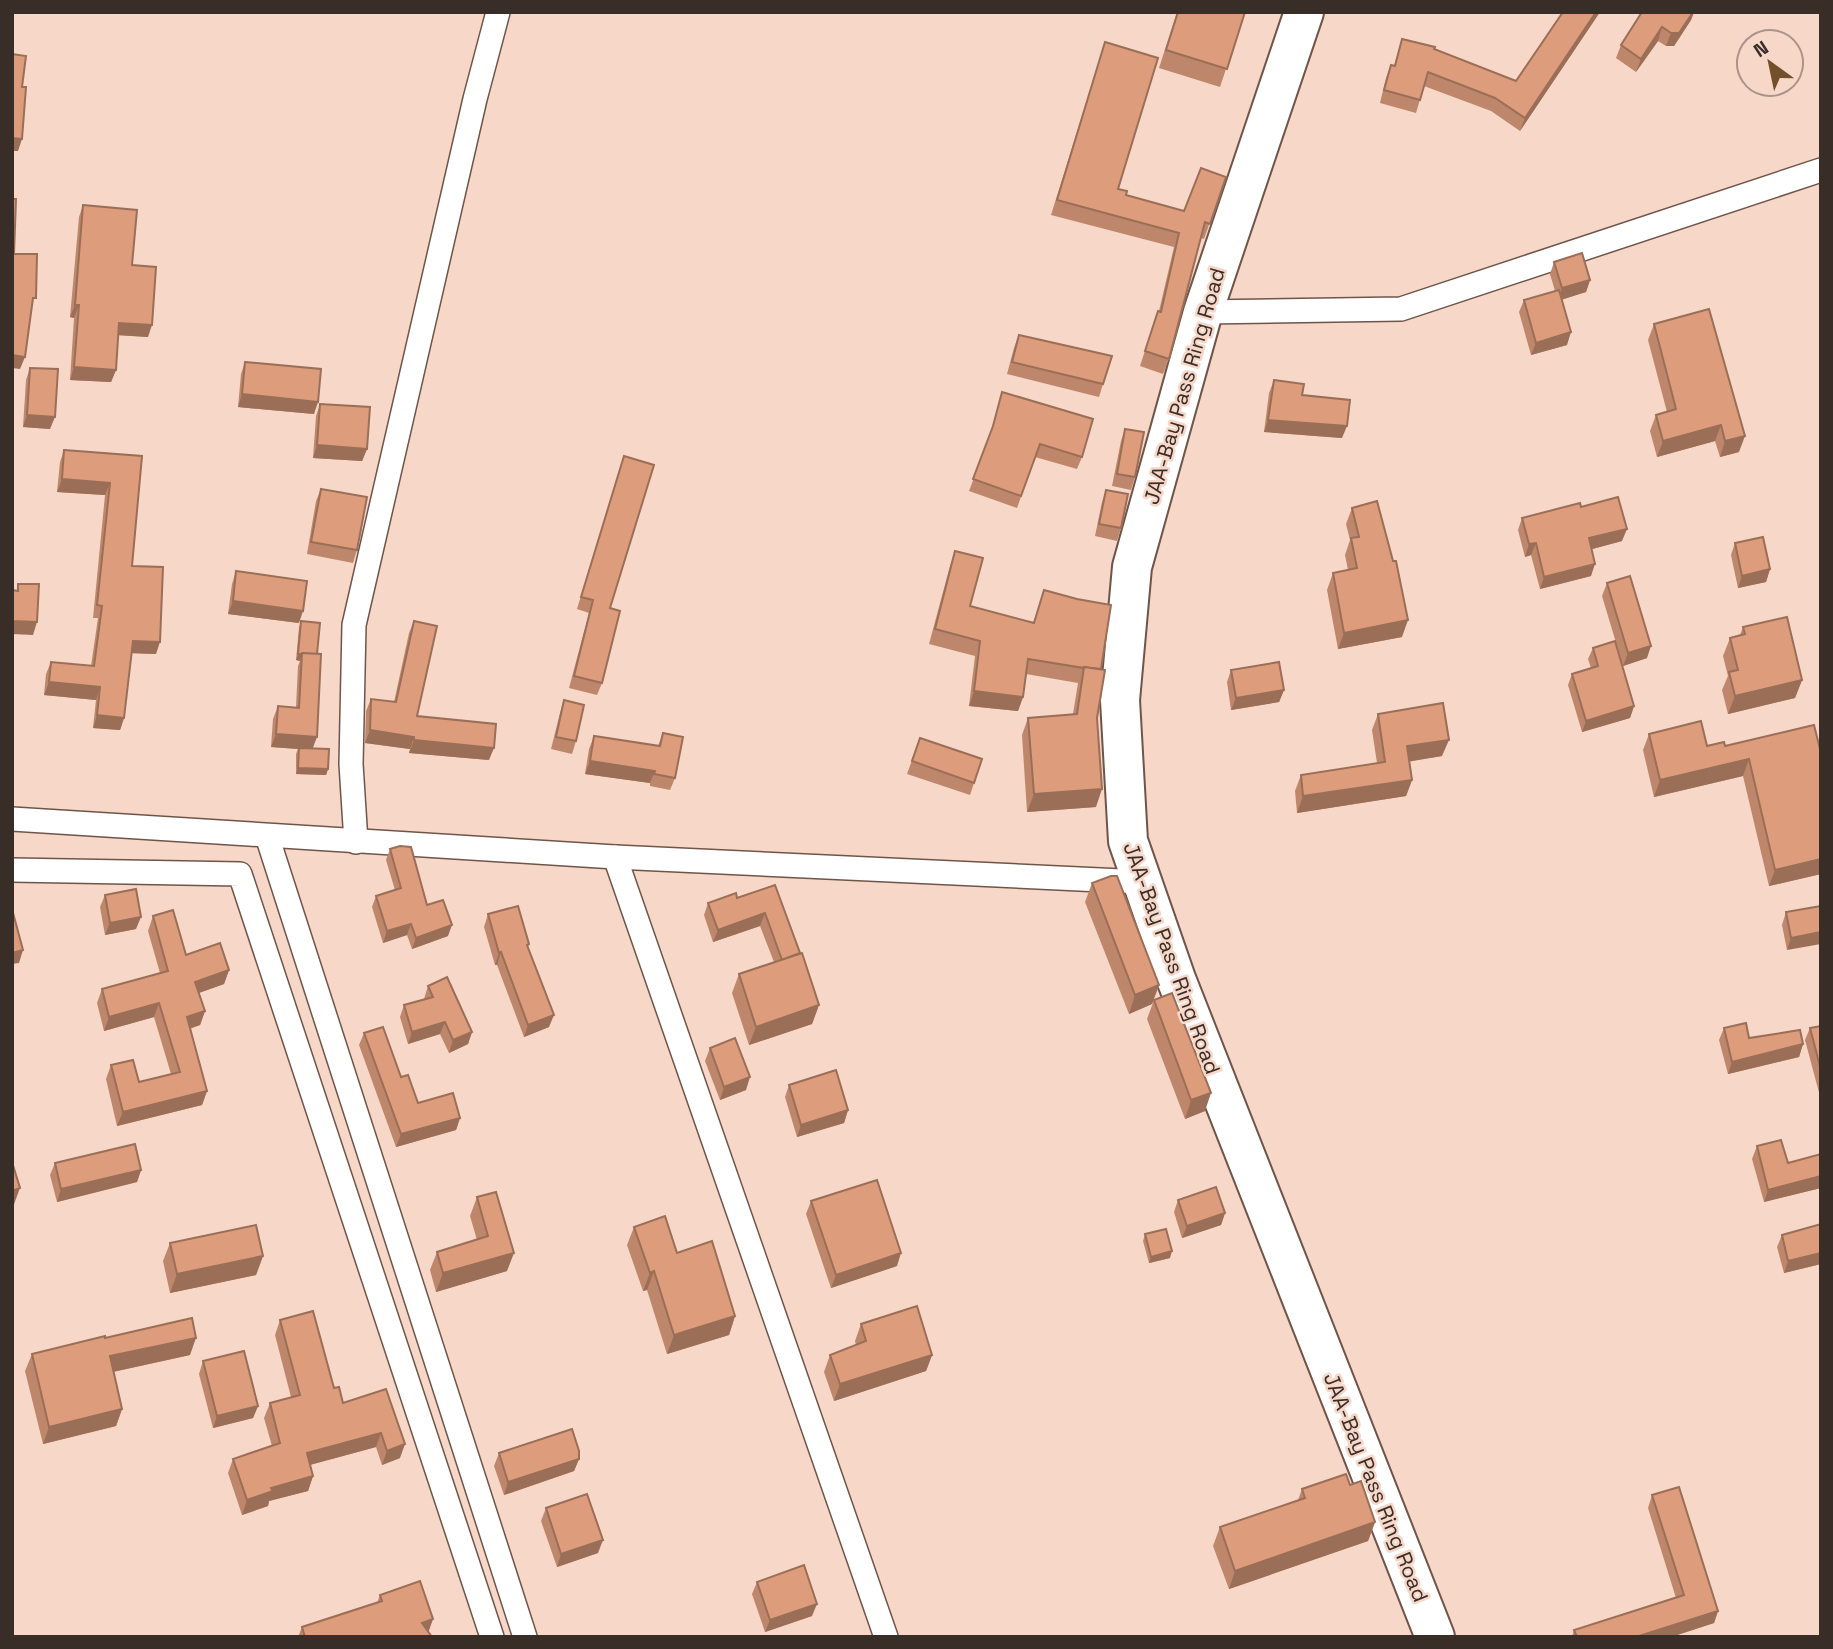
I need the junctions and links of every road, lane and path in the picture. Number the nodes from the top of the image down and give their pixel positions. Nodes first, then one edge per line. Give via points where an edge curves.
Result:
1 (498, 12) edge
2 (1304, 12) edge
3 (1821, 170) edge
4 (1203, 312) junction
5 (12, 819) edge
6 (267, 836) junction
7 (356, 842) junction
8 (615, 857) junction
9 (12, 870) edge
10 (1143, 882) junction
11 (492, 1637) edge
12 (525, 1637) edge
13 (886, 1637) edge
14 (1435, 1637) edge

1 - 7 street via 354,625 351,764
2 - 4 highway, JAA-Bay Pass Ring Road
3 - 4 street via 1401,309
4 - 10 highway, JAA-Bay Pass Ring Road via 1132,566 1120,700 1128,841
5 - 6 street
6 - 7 street
6 - 12 street
7 - 8 street
8 - 10 street
8 - 13 street
9 - 11 street via 240,874
10 - 14 highway, JAA-Bay Pass Ring Road

